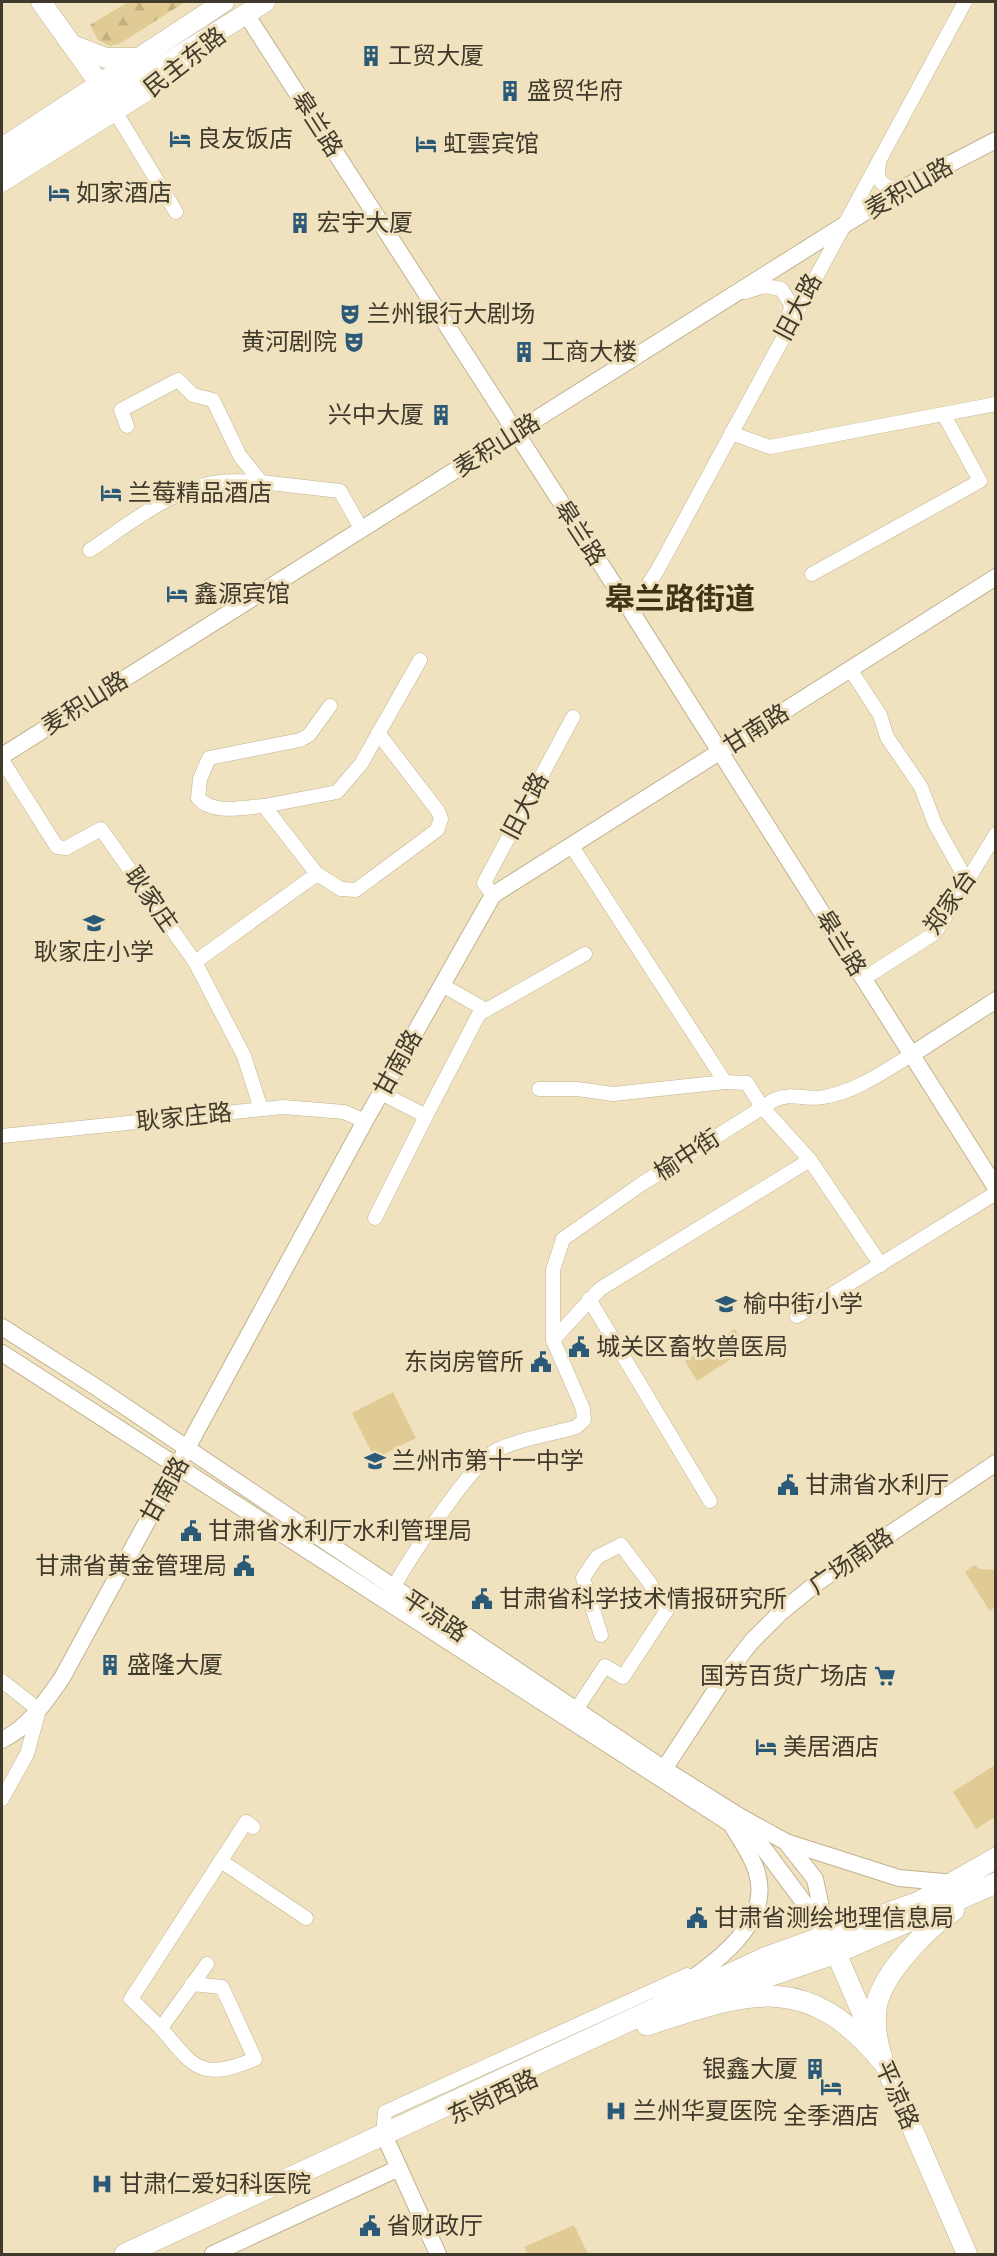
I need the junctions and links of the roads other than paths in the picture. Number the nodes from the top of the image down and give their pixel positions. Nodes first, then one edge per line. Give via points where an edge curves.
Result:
1 (41, 2) edge
2 (224, 2) edge
3 (267, 2) edge
4 (965, 2) edge
5 (242, 8) edge
6 (75, 46) junction
7 (136, 58) junction
8 (108, 98) junction
9 (996, 140) edge
10 (2, 148) edge
11 (884, 150) junction
12 (2, 166) edge
13 (932, 174) junction
14 (2, 185) edge
15 (176, 212) dead end
16 (841, 227) junction
17 (724, 302) junction
18 (781, 339) junction
19 (996, 404) edge
20 (944, 415) junction
21 (127, 426) dead end
22 (516, 433) junction
23 (731, 433) junction
24 (261, 482) junction
25 (362, 530) junction
26 (90, 550) dead end
27 (812, 574) dead end
28 (996, 576) edge
29 (631, 612) junction
30 (420, 660) dead end
31 (850, 669) junction
32 (330, 706) dead end
33 (573, 717) dead end
34 (378, 733) junction
35 (720, 752) junction
36 (2, 758) edge
37 (264, 807) junction
38 (996, 834) edge
39 (571, 845) junction
40 (316, 874) junction
41 (967, 881) junction
42 (493, 895) junction
43 (585, 954) dead end
44 (195, 962) junction
45 (863, 979) junction
46 (442, 985) junction
47 (996, 1000) edge
48 (486, 1010) junction
49 (911, 1055) junction
50 (725, 1082) junction
51 (539, 1089) dead end
52 (381, 1093) junction
53 (762, 1107) junction
54 (261, 1109) junction
55 (426, 1116) junction
56 (365, 1121) junction
57 (2, 1137) edge
58 (810, 1160) junction
59 (996, 1188) edge
60 (996, 1193) edge
61 (375, 1218) dead end
62 (881, 1265) junction
63 (589, 1299) junction
64 (797, 1316) dead end
65 (2, 1327) edge
66 (553, 1340) junction
67 (2, 1353) edge
68 (186, 1450) junction
69 (996, 1463) edge
70 (178, 1466) junction
71 (710, 1501) dead end
72 (390, 1595) junction
73 (601, 1635) dead end
74 (2, 1681) edge
75 (39, 1710) junction
76 (576, 1710) junction
77 (2, 1740) edge
78 (664, 1769) junction
79 (2, 1798) edge
80 (733, 1826) junction
81 (253, 1827) dead end
82 (786, 1842) junction
83 (996, 1858) edge
84 (221, 1861) junction
85 (955, 1884) junction
86 (992, 1885) edge
87 (306, 1918) dead end
88 (831, 1944) junction
89 (207, 1964) dead end
90 (703, 1968) junction
91 (192, 1984) junction
92 (645, 2019) junction
93 (161, 2028) junction
94 (883, 2062) junction
95 (386, 2140) junction
96 (399, 2168) junction
97 (125, 2254) edge
98 (156, 2254) edge
99 (213, 2254) edge
100 (438, 2254) edge
101 (967, 2254) edge

1 - 6 main road
2 - 7 main road, 民主东路
3 - 5 main road, 民主东路
4 - 11 street, 旧大路
5 - 8 main road, 民主东路
5 - 22 street, 皋兰路
6 - 7 main road via 106,58
6 - 8 main road
7 - 8 main road, 民主东路
8 - 10 main road, 民主东路
8 - 12 main road, 民主东路
8 - 14 street, 民主东路
8 - 15 street
9 - 13 street, 麦积山路
11 - 13 street via 877,173 884,186 900,187
11 - 16 street, 旧大路
13 - 16 street, 麦积山路
16 - 17 street, 麦积山路
16 - 18 street, 旧大路
17 - 18 street via 757,288 781,289 791,304
17 - 22 street, 麦积山路
18 - 23 street, 旧大路
19 - 20 street
20 - 23 street via 770,447
20 - 27 street via 980,481
21 - 24 street via 121,410 178,380 193,395 213,400 240,456
22 - 25 street, 麦积山路
22 - 29 street, 皋兰路
23 - 29 street, 旧大路
24 - 25 street via 340,491
24 - 26 street via 220,482 160,503
25 - 36 street, 麦积山路
28 - 31 street, 甘南路
29 - 35 street, 皋兰路
30 - 34 street
31 - 35 street, 甘南路
31 - 41 street via 880,715 887,737 921,787 935,825
32 - 37 street via 309,735 300,740 209,758 200,779 198,798 204,805
33 - 42 street, 旧大路 via 484,883
34 - 37 street via 361,764 337,792
34 - 40 street via 438,811 441,819 437,830 356,890 341,889
35 - 39 street, 甘南路
35 - 45 street, 皋兰路
36 - 44 street, 耿家庄 via 57,847 66,848 102,829
37 - 40 street
38 - 41 street, 郑家台
39 - 42 street, 甘南路
39 - 50 street
40 - 44 street
41 - 45 street, 郑家台 via 935,933
42 - 46 street, 甘南路
43 - 48 street
44 - 54 street, 耿家庄 via 244,1056
45 - 49 street, 皋兰路
46 - 48 street
46 - 52 street, 甘南路
47 - 49 street
48 - 55 street via 479,1014
49 - 53 street, 榆中街 via 851,1091 821,1098 785,1095
49 - 59 street, 皋兰路
50 - 51 street via 613,1094
50 - 53 street via 747,1083
52 - 55 street
52 - 56 street, 甘南路
53 - 58 street
53 - 66 street, 榆中街 via 563,1239 553,1270
54 - 56 street, 耿家庄路 via 344,1112
54 - 57 street, 耿家庄路
55 - 61 street
56 - 68 street, 甘南路
58 - 62 street
58 - 63 street
60 - 62 street
62 - 64 street
63 - 66 street
63 - 71 street
65 - 68 street, 平凉路
66 - 72 street, 榆中街 via 584,1420 576,1427 498,1450 485,1458
67 - 70 street, 平凉路
68 - 70 street, 甘南路
68 - 72 street, 平凉路
69 - 78 street, 广场南路 via 818,1582 780,1613 729,1670
70 - 72 street, 平凉路
70 - 75 street, 甘南路 via 62,1678
72 - 76 street, 平凉路
72 - 80 street, 平凉路
73 - 76 street via 583,1578 597,1557 621,1545 667,1610 623,1677 605,1666
74 - 75 street
75 - 77 street, 甘南路
75 - 79 street via 27,1754
76 - 78 street, 平凉路
78 - 82 street, 平凉路
80 - 88 street, 平凉路 via 759,1842
80 - 90 street via 757,1873 755,1914 723,1954
81 - 84 street via 246,1822
82 - 85 street via 899,1878
82 - 88 street, 平凉路 via 815,1879
83 - 85 main road
84 - 87 street
84 - 93 street via 131,1999
85 - 88 main road
86 - 88 main road
86 - 94 main road via 942,1918 907,1954 882,1991 875,2025
88 - 92 main road, 东岗西路
88 - 94 main road, 平凉路
89 - 91 street
90 - 92 street
90 - 95 street, 东岗西路 via 385,2112
91 - 93 street
91 - 93 street via 222,1987 255,2059 228,2070 203,2070 187,2060
92 - 94 main road via 730,2000 765,1995 790,1997 809,2001 830,2014
92 - 95 main road, 东岗西路
94 - 101 main road, 平凉路
95 - 96 street
95 - 97 main road, 东岗西路
95 - 98 main road, 东岗西路
96 - 99 street
96 - 100 street

